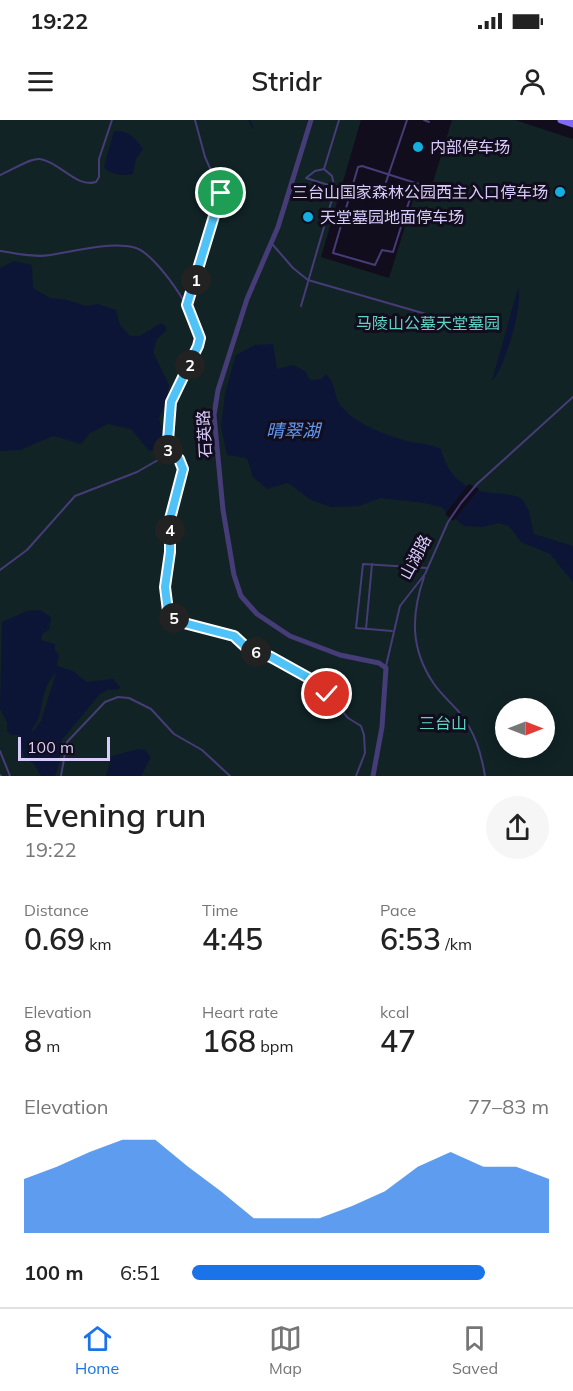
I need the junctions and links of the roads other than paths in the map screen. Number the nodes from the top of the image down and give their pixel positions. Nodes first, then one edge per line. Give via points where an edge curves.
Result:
1 (112, 120) edge
2 (195, 120) edge
3 (311, 120) edge
4 (339, 120) edge
5 (406, 120) edge
6 (424, 120) edge
7 (561, 120) edge
8 (429, 122) dead end
9 (573, 124) edge
10 (324, 169) junction
11 (0, 175) edge
12 (389, 175) junction
13 (387, 182) dead end
14 (415, 183) junction
15 (425, 186) dead end
16 (335, 187) junction
17 (271, 243) junction
18 (0, 251) edge
19 (308, 280) junction
20 (187, 305) junction
21 (301, 306) dead end
22 (485, 332) dead end
23 (573, 397) edge
24 (167, 453) junction
25 (372, 564) junction
26 (427, 568) junction
27 (0, 570) edge
28 (425, 574) junction
29 (366, 629) junction
30 (393, 631) junction
31 (386, 668) junction
32 (0, 751) edge
33 (10, 776) edge
34 (61, 776) edge
35 (230, 776) edge
36 (356, 776) edge
37 (373, 776) edge
38 (485, 776) edge

1 - 11 lane via 96,182 81,182 38,159
2 - 20 lane via 221,193
3 - 17 street, 石英路
4 - 10 lane
5 - 12 lane
6 - 8 lane
7 - 9 main road
10 - 16 lane via 332,176
10 - 16 lane via 306,178
12 - 13 lane
12 - 14 lane
12 - 14 lane via 358,167 333,253 375,265 382,250 393,252
14 - 15 lane
16 - 19 lane
17 - 19 lane
17 - 31 street, 石英路 via 247,299 214,415 234,575 241,596 257,614 290,636
18 - 20 lane via 49,256 66,250 135,248 156,261
19 - 21 lane
19 - 22 lane
20 - 24 lane via 200,338 171,402
23 - 26 lane, 山湖路 via 477,484 448,522
24 - 27 lane via 137,472 75,496 27,550
24 - 36 lane via 179,459 183,469 170,519 165,587 168,611 184,623 234,636 248,649 271,657 321,686 348,718 361,726 364,753
25 - 26 lane
25 - 29 lane
25 - 29 lane via 363,564 356,628
26 - 28 lane, 山湖路
28 - 30 lane, 山湖路 via 400,606
28 - 38 lane via 415,604 414,634 434,684 474,736
29 - 30 lane
30 - 31 lane, 山湖路
31 - 37 street, 山湖路 via 382,727
32 - 33 lane
34 - 35 lane via 68,742 105,702 118,697 129,698 151,710 174,734 202,750

